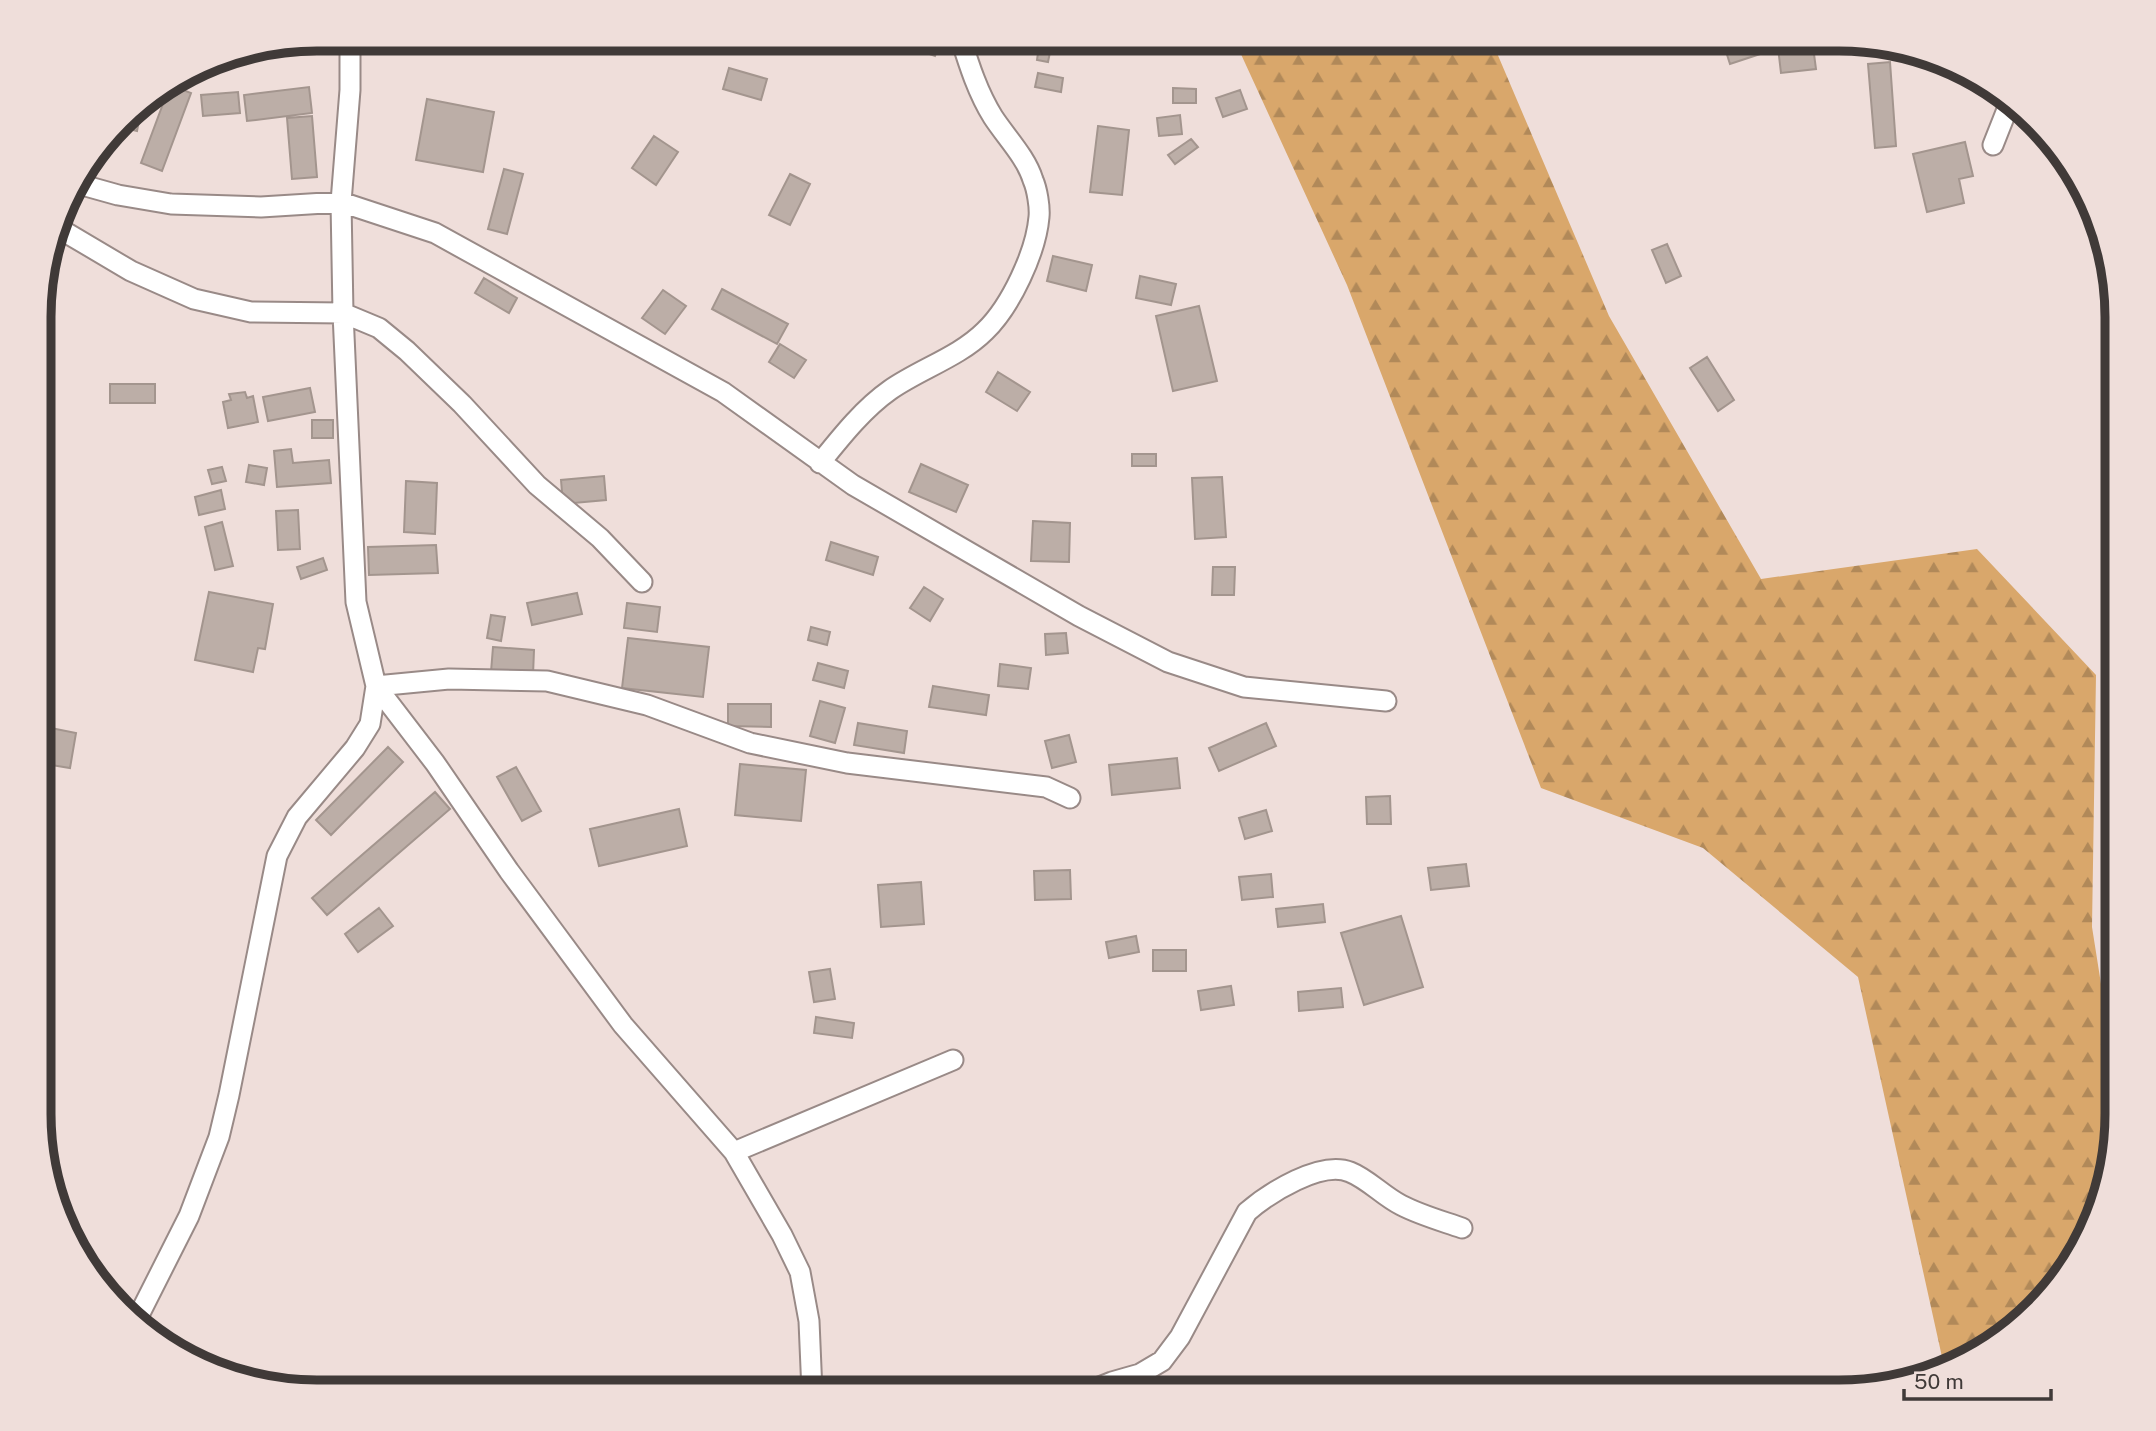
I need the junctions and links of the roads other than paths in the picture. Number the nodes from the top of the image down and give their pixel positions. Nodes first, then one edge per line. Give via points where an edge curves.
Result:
1 (350, 51) edge
2 (965, 51) edge
3 (2007, 110) edge
4 (1993, 145) dead end
5 (85, 186) edge
6 (341, 202) junction
7 (65, 232) edge
8 (343, 313) junction
9 (820, 463) junction
10 (642, 582) dead end
11 (376, 686) junction
12 (1386, 701) dead end
13 (1070, 798) dead end
14 (953, 1060) dead end
15 (734, 1152) junction
16 (1462, 1228) dead end
17 (140, 1313) edge
18 (811, 1380) edge
19 (1119, 1380) edge

1 - 6 street
2 - 9 street via 992,115 1033,180 1039,215 1028,262 985,332 890,391 845,432
3 - 4 street
5 - 6 street via 171,204 261,207
6 - 8 street
6 - 9 street via 435,233 551,296 723,392
7 - 8 street via 131,271 194,299 251,312
8 - 10 street via 379,328 407,351 537,485 600,538
8 - 11 street via 356,602
9 - 12 street via 979,559 1168,662 1244,687
11 - 13 street via 450,679 547,681 647,705 750,743 847,763 1046,787
11 - 15 street via 623,1025
11 - 17 street via 364,736 297,817 277,856 219,1137 189,1216
14 - 15 street
15 - 18 street via 800,1272 809,1321
16 - 19 street via 1400,1205 1350,1172 1309,1175 1247,1212 1180,1337 1162,1361

